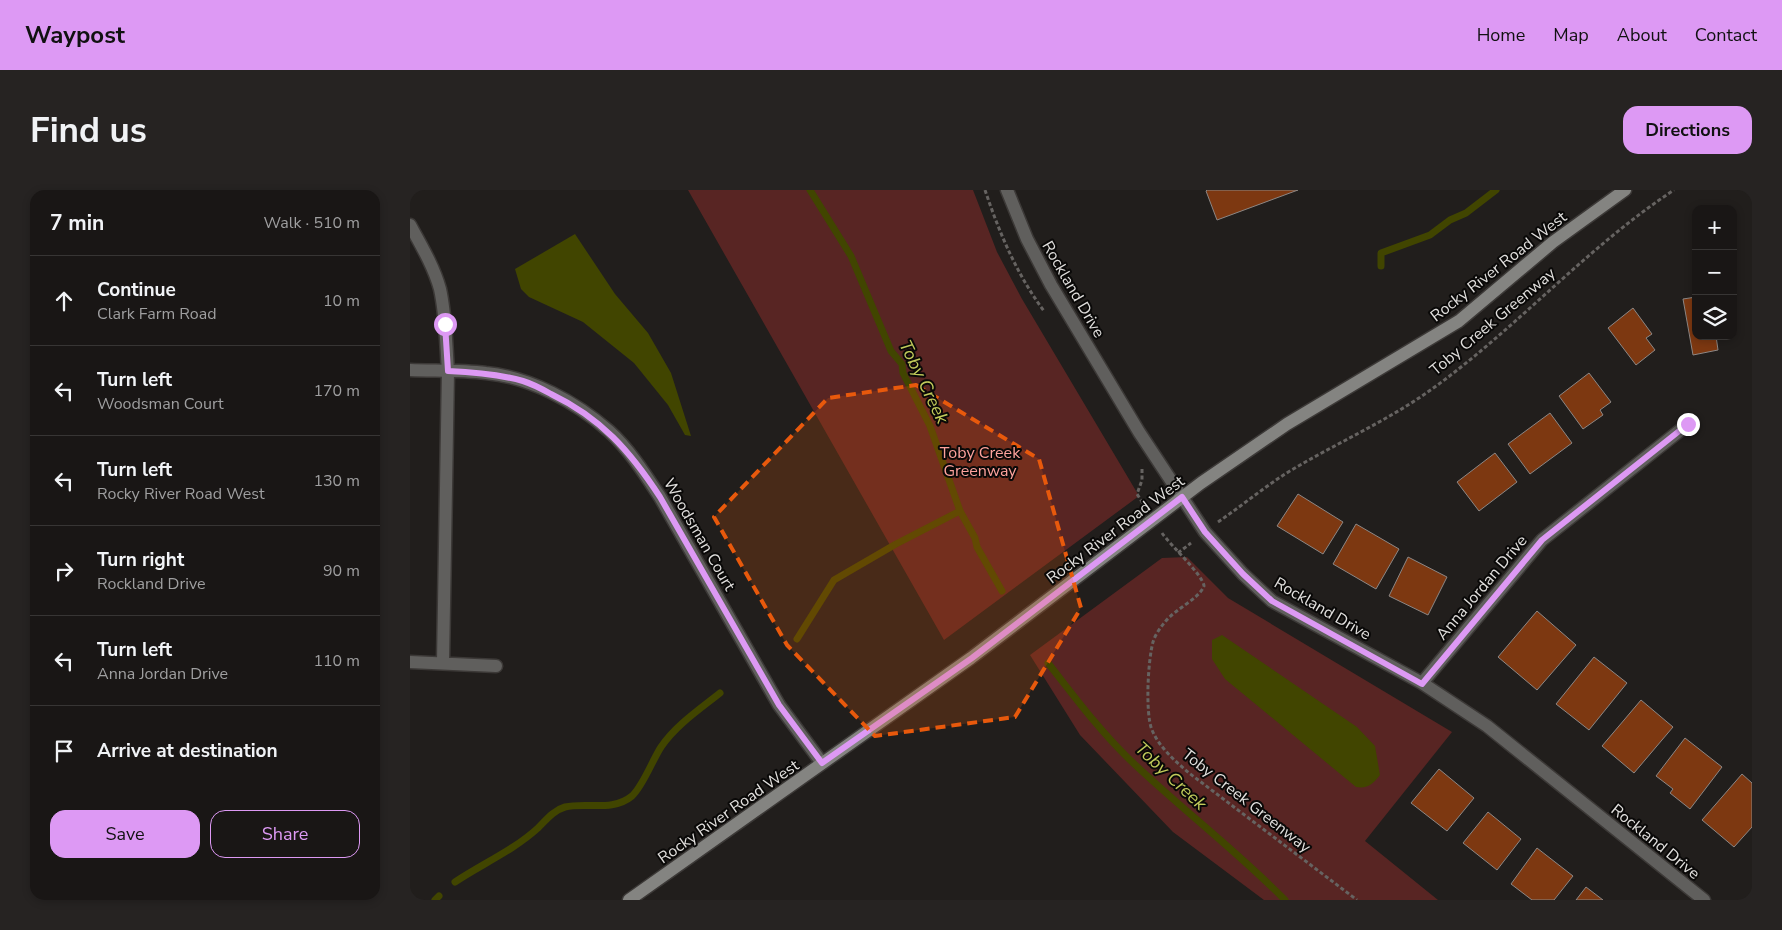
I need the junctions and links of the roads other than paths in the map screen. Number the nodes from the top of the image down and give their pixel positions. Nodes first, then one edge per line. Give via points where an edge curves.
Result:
1 (1007, 190) edge
2 (1625, 190) edge
3 (410, 225) edge
4 (410, 370) edge
5 (448, 371) junction
6 (1688, 424) dead end
7 (1182, 497) junction
8 (410, 662) edge
9 (443, 662) junction
10 (496, 666) dead end
11 (1422, 684) junction
12 (822, 763) junction
13 (629, 900) edge
14 (1704, 900) edge

1 - 7 street, Rockland Drive via 1026,239 1051,285
2 - 7 street, Rocky River Road West via 1553,242 1458,321 1287,424
3 - 5 street via 440,288
4 - 5 street, Woodsman Court
5 - 9 street
5 - 12 street, Woodsman Court via 488,373 525,381 572,404 609,431 640,466 660,497 779,705
6 - 11 street, Anna Jordan Drive via 1542,540
7 - 11 street, Rockland Drive via 1205,532 1272,601
7 - 12 street, Rocky River Road West via 972,658
8 - 9 street
9 - 10 street
11 - 14 street, Rockland Drive via 1487,726
12 - 13 street, Rocky River Road West

